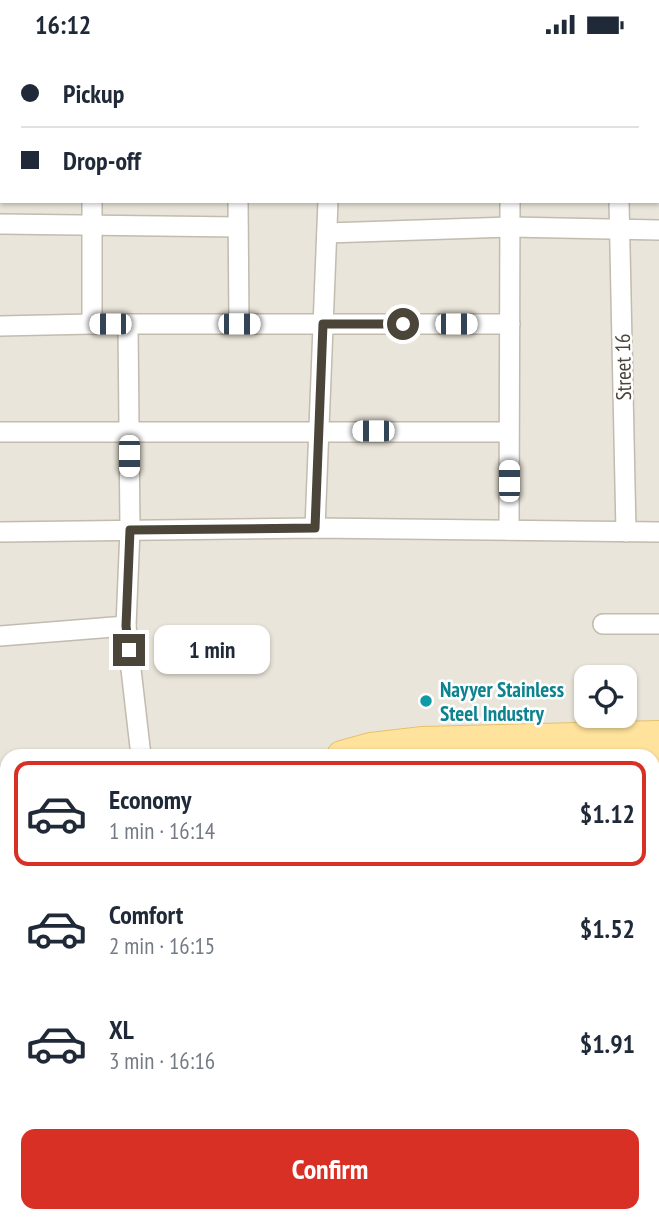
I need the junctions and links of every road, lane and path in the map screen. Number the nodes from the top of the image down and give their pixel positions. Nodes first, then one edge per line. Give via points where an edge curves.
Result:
1 (92, 203) edge
2 (238, 203) edge
3 (328, 203) edge
4 (510, 203) edge
5 (620, 203) edge
6 (0, 224) edge
7 (92, 224) junction
8 (238, 226) junction
9 (510, 226) junction
10 (620, 230) junction
11 (659, 230) edge
12 (327, 233) junction
13 (92, 324) junction
14 (128, 324) junction
15 (239, 324) junction
16 (323, 324) junction
17 (510, 324) junction
18 (0, 326) edge
19 (129, 431) junction
20 (319, 431) junction
21 (0, 432) edge
22 (509, 432) junction
23 (315, 528) junction
24 (130, 530) junction
25 (509, 530) junction
26 (0, 532) edge
27 (626, 532) junction
28 (659, 532) edge
29 (603, 624) dead end
30 (659, 624) edge
31 (126, 626) junction
32 (0, 636) edge
33 (659, 736) edge
34 (140, 749) edge
35 (367, 749) edge

1 - 7 street
2 - 8 street
3 - 12 street
4 - 9 street
5 - 10 street, Street 16
6 - 7 street
7 - 8 street
7 - 13 street
8 - 15 street
9 - 10 street
9 - 12 street
9 - 17 street
10 - 11 street
10 - 27 street, Street 16
12 - 16 street
13 - 14 street
13 - 18 street
14 - 15 street
14 - 19 street
15 - 16 street
16 - 17 street
16 - 20 street
17 - 22 street
19 - 20 street
19 - 21 street
19 - 24 street
20 - 22 street
20 - 23 street
22 - 25 street
23 - 24 street
23 - 25 street
24 - 26 street
24 - 31 street
25 - 27 street
27 - 28 street
29 - 30 street
31 - 32 street
31 - 34 street
33 - 35 main road via 423,742

